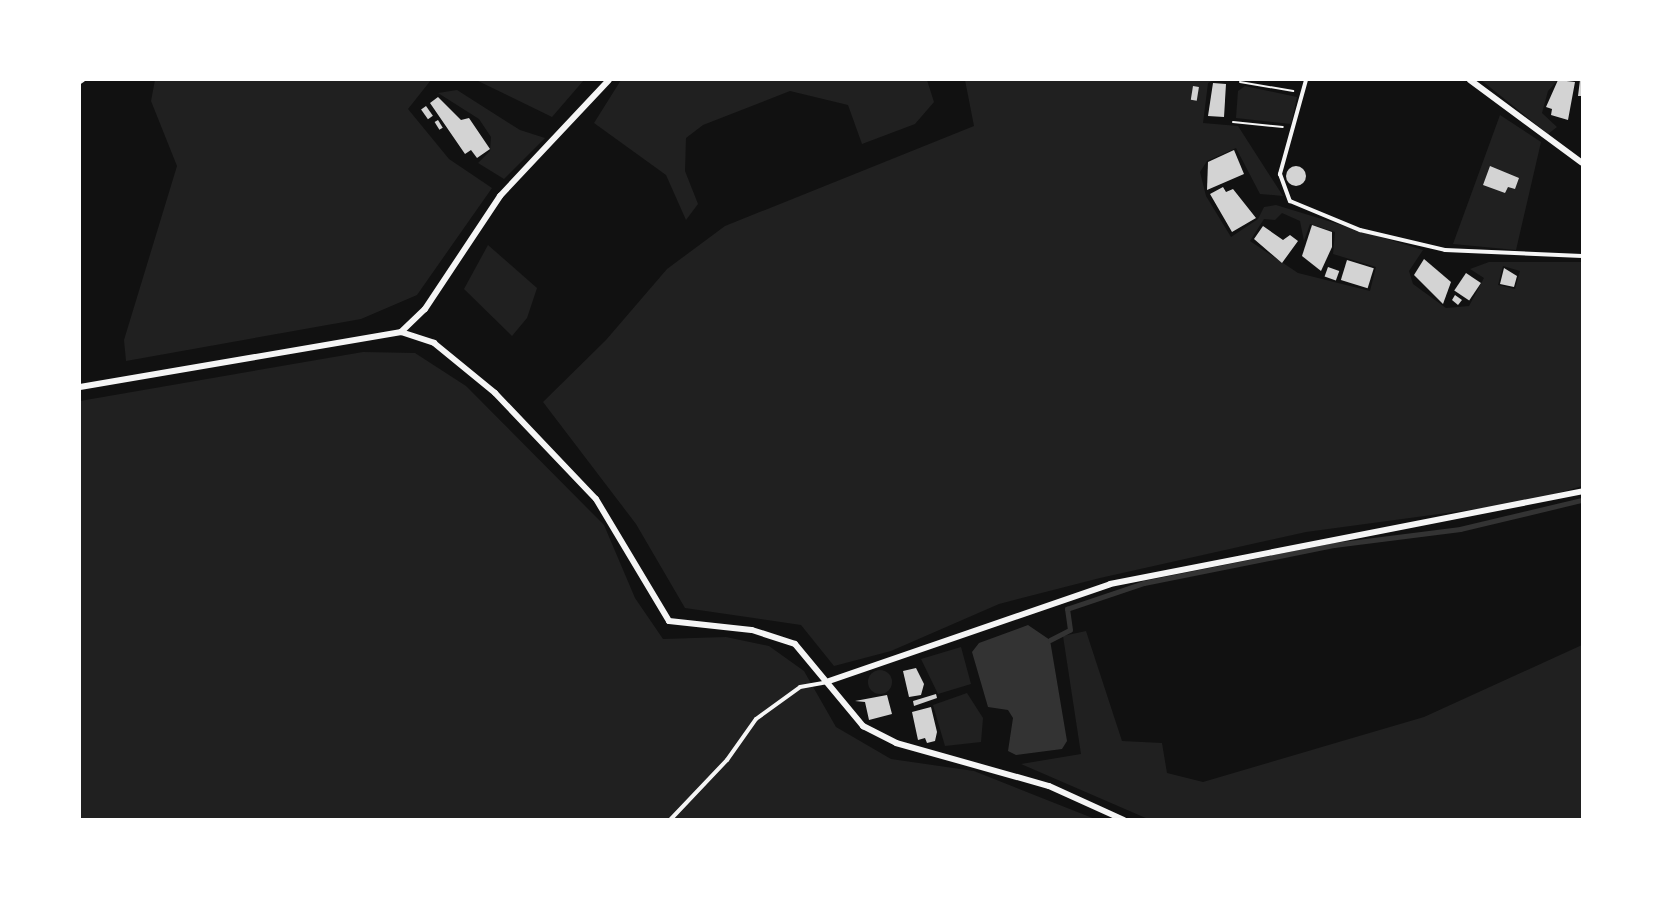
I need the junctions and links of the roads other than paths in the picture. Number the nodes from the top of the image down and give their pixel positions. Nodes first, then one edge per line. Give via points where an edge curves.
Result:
1 (83, 80) edge
2 (609, 80) edge
3 (1306, 80) edge
4 (1470, 80) edge
5 (80, 82) edge
6 (1582, 163) edge
7 (1582, 256) edge
8 (401, 332) junction
9 (80, 387) edge
10 (1582, 491) edge
11 (829, 681) junction
12 (670, 819) edge
13 (1124, 819) edge

1 - 5 lane
2 - 8 street via 500,196 425,309
3 - 7 lane via 1281,183 1299,205 1360,230 1445,250
4 - 6 street
8 - 9 street
8 - 11 street via 452,354 572,472 621,537 669,621 774,635 809,655
10 - 11 street via 1110,584
11 - 12 lane via 800,687 756,719 728,760
11 - 13 street via 863,726 896,743 1049,786

